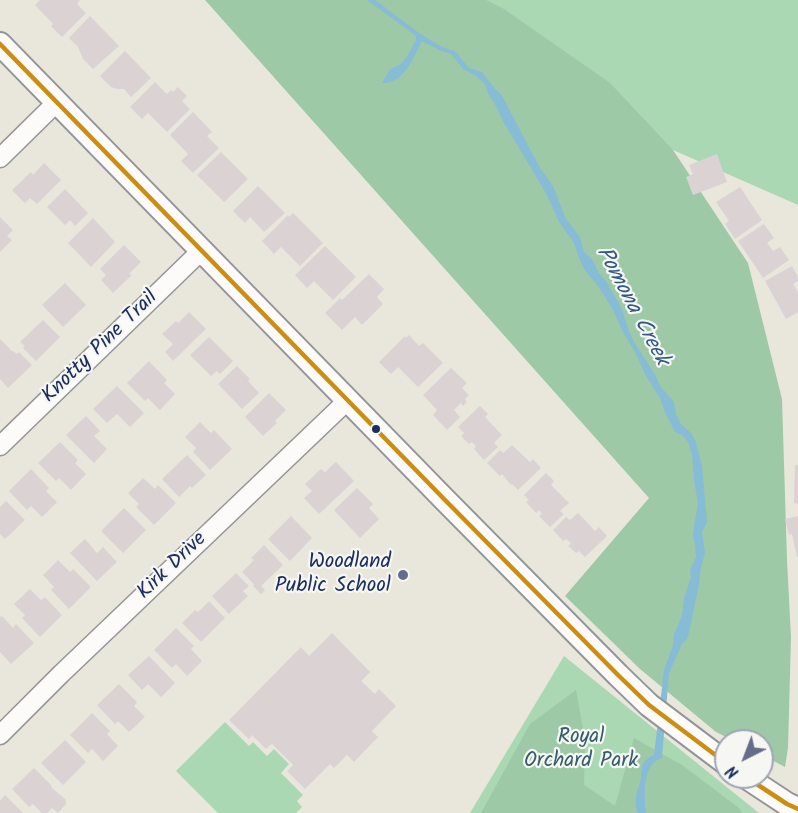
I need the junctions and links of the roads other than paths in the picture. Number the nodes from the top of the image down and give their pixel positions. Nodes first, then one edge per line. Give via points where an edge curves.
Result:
1 (0, 44) edge
2 (57, 102) junction
3 (0, 158) edge
4 (202, 250) junction
5 (348, 400) junction
6 (0, 446) edge
7 (0, 735) edge
8 (714, 754) edge
9 (764, 789) edge
10 (798, 809) edge

1 - 2 street
2 - 3 street
2 - 4 street
4 - 5 street
4 - 6 street, Knotty Pine Trail
5 - 7 street, Kirk Drive
5 - 8 street via 648,705
9 - 10 street

